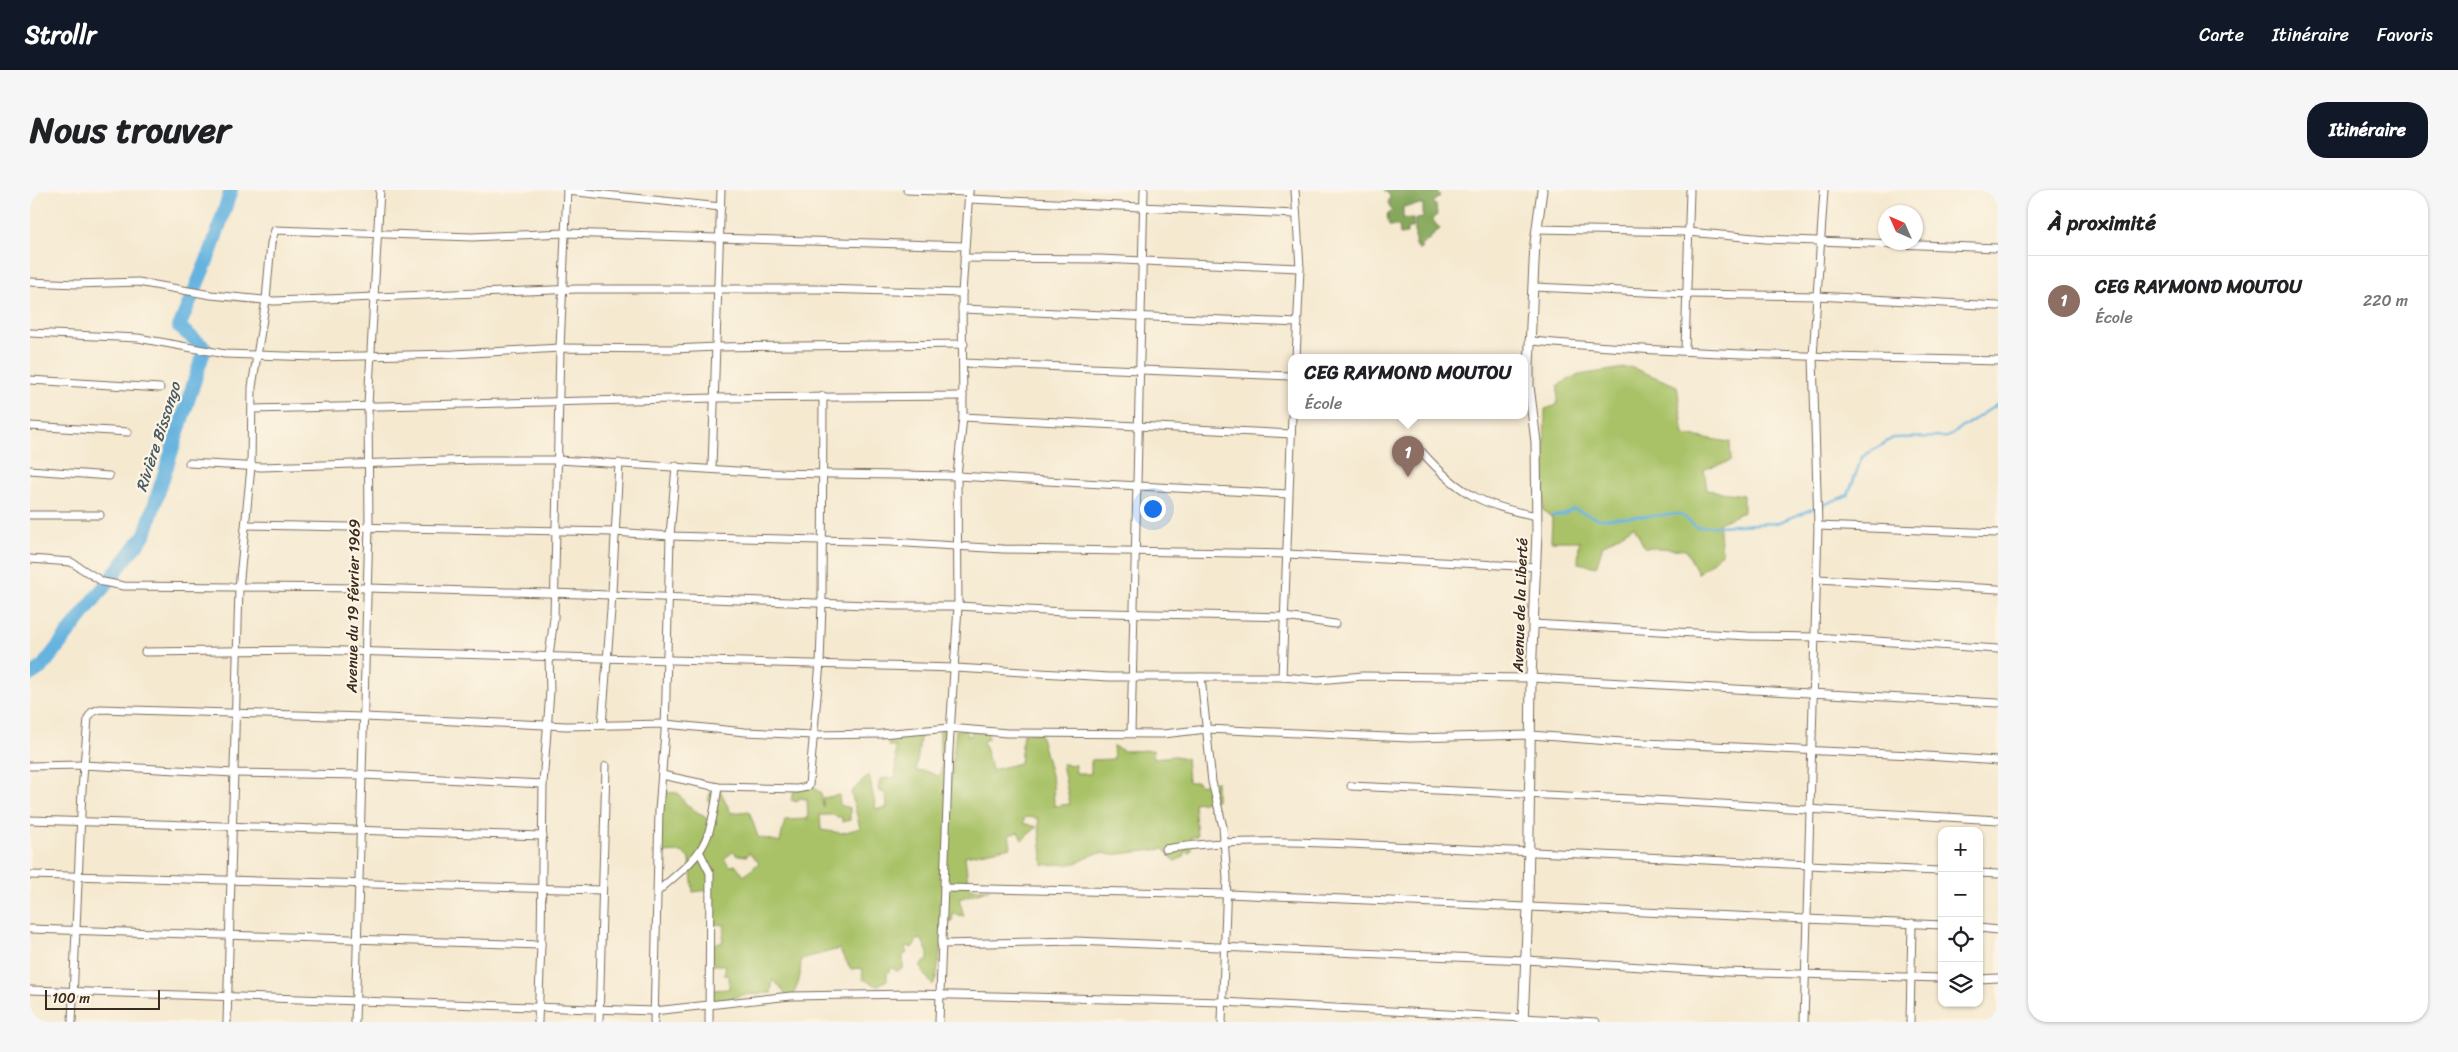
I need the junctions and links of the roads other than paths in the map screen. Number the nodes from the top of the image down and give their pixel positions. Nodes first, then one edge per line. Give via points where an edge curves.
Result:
1 (380, 190) edge
2 (567, 190) edge
3 (721, 190) edge
4 (906, 190) edge
5 (1144, 190) edge
6 (1295, 190) edge
7 (1542, 190) edge
8 (1690, 190) edge
9 (1824, 190) edge
10 (969, 194) edge
11 (721, 207) junction
12 (1144, 208) junction
13 (1296, 214) junction
14 (1537, 229) junction
15 (1688, 232) junction
16 (565, 233) junction
17 (378, 234) junction
18 (720, 238) junction
19 (1820, 241) junction
20 (965, 246) junction
21 (1998, 248) edge
22 (964, 258) junction
23 (1142, 262) junction
24 (1300, 268) junction
25 (30, 282) edge
26 (1534, 287) junction
27 (720, 289) junction
28 (562, 291) junction
29 (962, 292) junction
30 (1688, 294) junction
31 (1817, 296) junction
32 (373, 298) junction
33 (266, 300) junction
34 (1998, 306) edge
35 (962, 309) junction
36 (1140, 316) junction
37 (1298, 323) junction
38 (30, 333) edge
39 (1532, 341) junction
40 (964, 344) junction
41 (717, 347) junction
42 (560, 348) junction
43 (1685, 350) junction
44 (1296, 354) edge
45 (370, 355) junction
46 (258, 356) junction
47 (1813, 356) junction
48 (1998, 360) edge
49 (963, 363) junction
50 (1139, 370) junction
51 (1288, 376) edge
52 (30, 380) edge
53 (160, 388) dead end
54 (822, 396) junction
55 (962, 396) junction
56 (715, 398) junction
57 (560, 402) junction
58 (368, 405) junction
59 (252, 409) junction
60 (963, 417) junction
61 (1292, 419) edge
62 (30, 426) edge
63 (1139, 427) junction
64 (128, 432) dead end
65 (1290, 434) junction
66 (1422, 452) dead end
67 (558, 460) junction
68 (189, 463) dead end
69 (368, 463) junction
70 (618, 463) junction
71 (251, 466) junction
72 (676, 466) junction
73 (712, 468) junction
74 (30, 470) edge
75 (823, 474) junction
76 (109, 476) dead end
77 (958, 476) junction
78 (1136, 487) junction
79 (1288, 494) junction
80 (30, 515) edge
81 (100, 516) dead end
82 (1537, 516) junction
83 (247, 525) junction
84 (369, 526) junction
85 (1818, 526) junction
86 (555, 532) junction
87 (614, 532) junction
88 (1998, 533) edge
89 (670, 536) junction
90 (822, 539) junction
91 (959, 546) junction
92 (1134, 550) junction
93 (1287, 554) junction
94 (30, 559) edge
95 (1536, 567) junction
96 (1817, 579) junction
97 (240, 588) junction
98 (367, 588) junction
99 (1998, 589) edge
100 (554, 593) junction
101 (612, 595) junction
102 (670, 597) junction
103 (822, 603) junction
104 (958, 606) junction
105 (1133, 614) junction
106 (1285, 617) junction
107 (1335, 624) dead end
108 (1533, 624) junction
109 (1815, 637) junction
110 (236, 649) junction
111 (1998, 649) edge
112 (366, 651) junction
113 (145, 652) dead end
114 (549, 656) junction
115 (607, 658) junction
116 (667, 660) junction
117 (820, 663) junction
118 (955, 668) junction
119 (1131, 677) junction
120 (1201, 678) junction
121 (1282, 678) junction
122 (1531, 678) junction
123 (1814, 693) junction
124 (1998, 703) edge
125 (237, 713) junction
126 (364, 717) junction
127 (546, 724) junction
128 (666, 724) junction
129 (602, 726) junction
130 (950, 728) junction
131 (1207, 729) junction
132 (1131, 733) junction
133 (813, 735) junction
134 (1531, 735) junction
135 (1812, 751) junction
136 (1998, 761) edge
137 (30, 766) edge
138 (83, 766) junction
139 (606, 766) dead end
140 (234, 773) junction
141 (362, 775) junction
142 (662, 775) junction
143 (543, 784) junction
144 (1351, 786) dead end
145 (718, 787) junction
146 (1530, 796) junction
147 (1809, 809) junction
148 (30, 820) edge
149 (82, 820) junction
150 (1998, 820) edge
151 (233, 826) junction
152 (360, 828) junction
153 (543, 836) junction
154 (1225, 842) junction
155 (1165, 850) dead end
156 (1528, 851) junction
157 (700, 853) junction
158 (1808, 866) junction
159 (1938, 871) edge
160 (1983, 873) edge
161 (1998, 874) edge
162 (30, 875) edge
163 (79, 876) junction
164 (231, 882) junction
165 (357, 884) junction
166 (944, 888) junction
167 (542, 889) junction
168 (602, 890) junction
169 (658, 891) junction
170 (1228, 894) junction
171 (1528, 908) junction
172 (1806, 921) junction
173 (1912, 923) junction
174 (1938, 925) edge
175 (1983, 928) edge
176 (30, 929) edge
177 (1998, 930) edge
178 (77, 932) junction
179 (230, 935) junction
180 (357, 940) junction
181 (541, 944) junction
182 (941, 944) junction
183 (1225, 949) junction
184 (1525, 960) junction
185 (1805, 974) junction
186 (1912, 977) junction
187 (1938, 978) edge
188 (1983, 978) edge
189 (1998, 978) edge
190 (30, 990) edge
191 (74, 991) junction
192 (940, 996) junction
193 (228, 997) junction
194 (356, 1002) junction
195 (1223, 1002) junction
196 (538, 1005) junction
197 (709, 1006) junction
198 (600, 1008) junction
199 (654, 1010) junction
200 (1523, 1020) edge
201 (72, 1022) edge
202 (227, 1022) edge
203 (355, 1022) edge
204 (538, 1022) edge
205 (599, 1022) edge
206 (654, 1022) edge
207 (709, 1022) edge
208 (939, 1022) edge
209 (1222, 1022) edge
210 (1596, 1022) edge
211 (1804, 1022) edge
212 (1910, 1022) edge

1 - 17 street, Avenue du 19 février 1969
2 - 11 street
2 - 16 street
3 - 11 street
4 - 10 street
5 - 12 street
6 - 13 street
7 - 14 street, Avenue de la Liberté
8 - 15 street
9 - 19 street
10 - 12 street
10 - 20 street
11 - 18 street
12 - 13 street
12 - 23 street
13 - 24 street
14 - 15 street
14 - 26 street, Avenue de la Liberté
15 - 19 street
15 - 30 street
16 - 17 street via 472,237
16 - 18 street
16 - 28 street
17 - 32 street, Avenue du 19 février 1969
17 - 33 street via 275,230
18 - 20 street
18 - 27 street
19 - 21 street
19 - 31 street
20 - 22 street
22 - 23 street
22 - 29 street
23 - 24 street
23 - 36 street
24 - 37 street
25 - 33 street via 138,282 211,295
26 - 30 street
26 - 39 street, Avenue de la Liberté
27 - 28 street
27 - 29 street
27 - 41 street
28 - 32 street
28 - 42 street
29 - 35 street
30 - 31 street
30 - 43 street
31 - 34 street
31 - 47 street
32 - 33 street
32 - 45 street, Avenue du 19 février 1969
33 - 46 street
35 - 36 street
35 - 40 street
36 - 37 street
36 - 50 street
37 - 44 street
38 - 46 street via 138,338 225,354
39 - 43 street
39 - 82 street, Avenue de la Liberté via 1529,386 1536,442
40 - 41 street
40 - 49 street
41 - 42 street via 664,350
41 - 56 street
42 - 45 street
42 - 57 street
43 - 47 street
45 - 46 street
45 - 58 street, Avenue du 19 février 1969
46 - 59 street
47 - 48 street
47 - 85 street
49 - 50 street
49 - 55 street
50 - 51 street
50 - 63 street
52 - 53 street
54 - 55 street
54 - 56 street
54 - 75 street
55 - 60 street
56 - 57 street
56 - 73 street
57 - 58 street
57 - 67 street
58 - 59 street
58 - 69 street, Avenue du 19 février 1969
59 - 71 street
60 - 63 street
60 - 77 street
61 - 65 street
62 - 64 street
63 - 65 street
63 - 78 street
65 - 79 street
66 - 82 street via 1442,476 1470,496 1497,507
67 - 69 street
67 - 70 street
67 - 86 street
68 - 71 street
69 - 71 street
69 - 84 street, Avenue du 19 février 1969
70 - 72 street
70 - 87 street
71 - 83 street
72 - 73 street
72 - 89 street
73 - 75 street
74 - 76 street
75 - 77 street
75 - 90 street
77 - 78 street
77 - 91 street
78 - 79 street
78 - 92 street
79 - 93 street
80 - 81 street
82 - 95 street, Avenue de la Liberté
83 - 84 street
83 - 97 street
84 - 86 street
84 - 98 street, Avenue du 19 février 1969
85 - 88 street
85 - 96 street
86 - 87 street
86 - 100 street
87 - 89 street
87 - 101 street
89 - 90 street
89 - 102 street
90 - 91 street
90 - 103 street
91 - 92 street
91 - 104 street
92 - 93 street
92 - 105 street
93 - 95 street
93 - 106 street
94 - 97 street via 71,562 102,582 124,586
95 - 108 street, Avenue de la Liberté
96 - 99 street
96 - 109 street
97 - 98 street
97 - 110 street
98 - 100 street
98 - 112 street, Avenue du 19 février 1969
100 - 101 street
100 - 114 street
101 - 102 street
101 - 115 street
102 - 103 street
102 - 116 street
103 - 104 street
103 - 117 street
104 - 105 street
104 - 118 street
105 - 106 street
105 - 119 street
106 - 107 street
106 - 121 street
108 - 109 street
108 - 122 street, Avenue de la Liberté
109 - 111 street
109 - 123 street
110 - 112 street
110 - 113 street
110 - 125 street
112 - 114 street
112 - 126 street, Avenue du 19 février 1969
114 - 115 street
114 - 127 street via 550,691
115 - 116 street
115 - 129 street
116 - 117 street
116 - 128 street
117 - 118 street
117 - 133 street
118 - 119 street
118 - 130 street
119 - 120 street
119 - 132 street
120 - 121 street
120 - 131 street
121 - 122 street
122 - 123 street
122 - 134 street, Avenue de la Liberté
123 - 124 street
123 - 135 street
125 - 126 street
125 - 138 street via 100,709 88,718
125 - 140 street
126 - 127 street
126 - 141 street, Avenue du 19 février 1969
127 - 129 street
127 - 143 street
128 - 129 street
128 - 133 street
128 - 142 street
130 - 132 street via 1006,733
130 - 133 street
130 - 166 street
131 - 132 street via 1163,734
131 - 134 street via 1410,738
131 - 154 street via 1212,782
133 - 145 street via 811,780 807,787
134 - 135 street
134 - 146 street, Avenue de la Liberté
135 - 136 street
135 - 147 street
137 - 138 street
138 - 140 street
138 - 149 street
139 - 168 street
140 - 141 street
140 - 151 street
141 - 143 street
141 - 152 street, Avenue du 19 février 1969
142 - 145 street
142 - 169 street
143 - 153 street
144 - 146 street
145 - 157 street via 709,838
146 - 147 street
146 - 156 street, Avenue de la Liberté
147 - 150 street
147 - 158 street
148 - 149 street
149 - 151 street
149 - 163 street
151 - 152 street
151 - 164 street
152 - 153 street
152 - 165 street, Avenue du 19 février 1969
153 - 167 street
154 - 155 street
154 - 156 street
154 - 170 street
156 - 158 street
156 - 171 street, Avenue de la Liberté
157 - 169 street
157 - 197 street via 710,873
158 - 159 street
158 - 172 street
160 - 161 street
162 - 163 street
163 - 164 street
163 - 178 street
164 - 165 street
164 - 179 street
165 - 167 street
165 - 180 street, Avenue du 19 février 1969
166 - 170 street
166 - 182 street
167 - 168 street
167 - 181 street
168 - 198 street
169 - 199 street
170 - 171 street
170 - 183 street
171 - 172 street
171 - 184 street, Avenue de la Liberté
172 - 173 street
172 - 185 street
173 - 174 street
173 - 186 street
175 - 177 street
176 - 178 street
178 - 179 street
178 - 191 street
179 - 180 street
179 - 193 street
180 - 181 street
180 - 194 street, Avenue du 19 février 1969
181 - 196 street
182 - 183 street via 1076,941
182 - 192 street
183 - 184 street
183 - 195 street
184 - 185 street
184 - 200 street, Avenue de la Liberté
185 - 186 street
185 - 211 street
186 - 187 street
186 - 212 street
188 - 189 street
190 - 191 street
191 - 193 street
191 - 201 street
192 - 195 street
192 - 197 street via 791,996
192 - 208 street
193 - 194 street
193 - 202 street
194 - 196 street
194 - 203 street, Avenue du 19 février 1969
195 - 200 street
195 - 209 street
196 - 198 street
196 - 204 street
197 - 199 street
197 - 207 street
198 - 199 street
198 - 205 street
199 - 206 street
200 - 210 street

